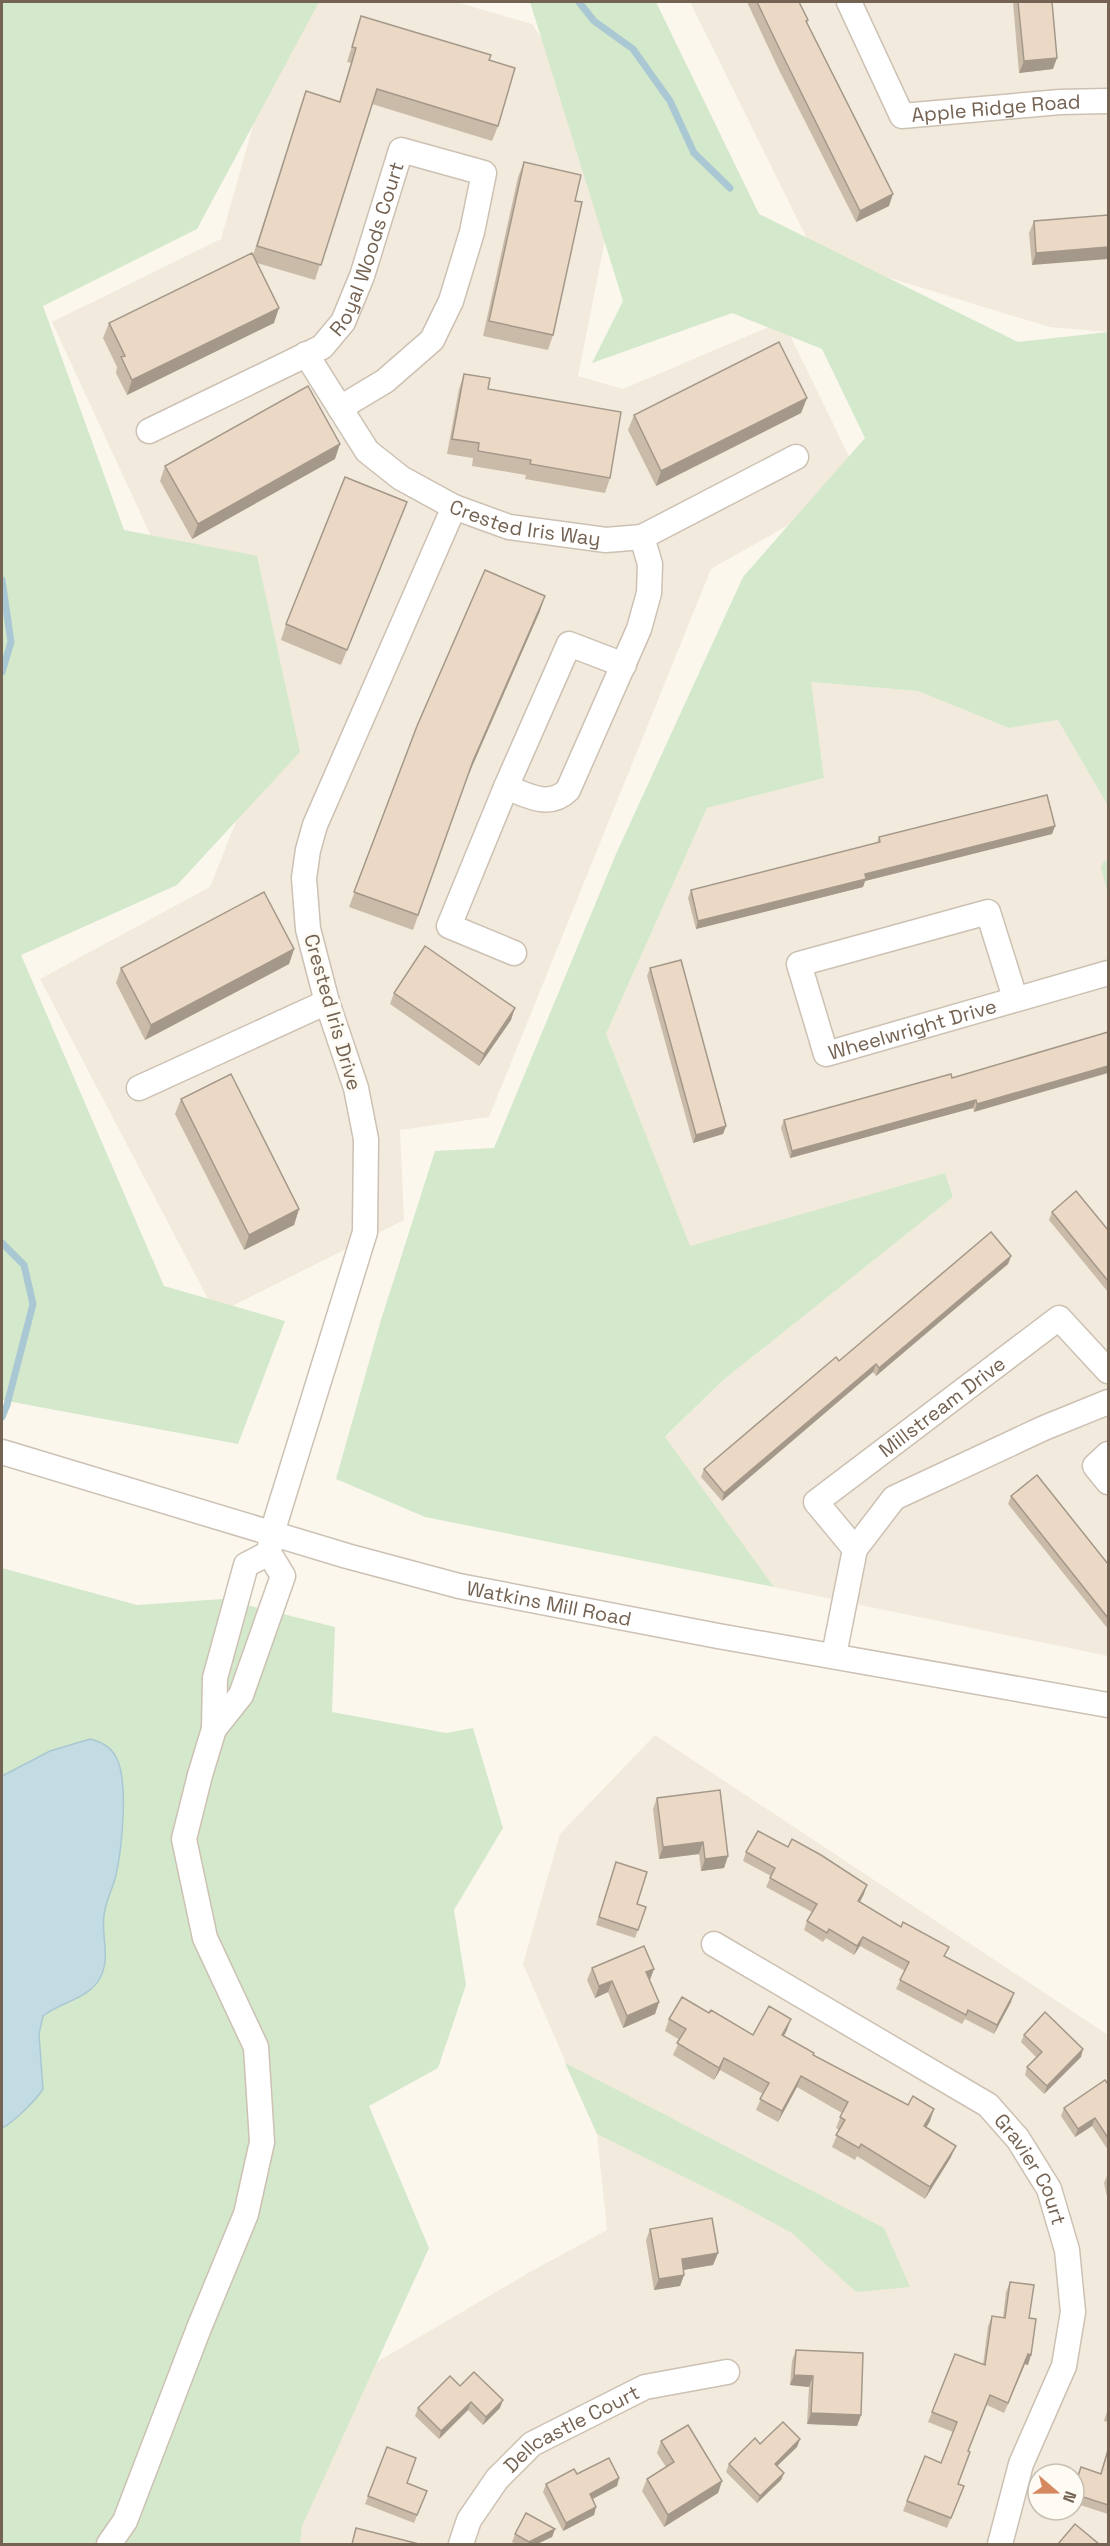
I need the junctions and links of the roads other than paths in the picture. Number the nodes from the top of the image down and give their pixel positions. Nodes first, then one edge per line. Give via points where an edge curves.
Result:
1 (849, 2) edge
2 (1108, 101) edge
3 (306, 354) junction
4 (340, 408) junction
5 (149, 431) dead end
6 (796, 457) dead end
7 (454, 507) junction
8 (642, 537) junction
9 (624, 665) junction
10 (506, 787) junction
11 (514, 953) dead end
12 (1108, 973) edge
13 (1015, 998) junction
14 (327, 1002) junction
15 (139, 1088) dead end
16 (1108, 1371) edge
17 (1108, 1402) edge
18 (2, 1452) edge
19 (1108, 1454) edge
20 (1108, 1482) edge
21 (270, 1543) junction
22 (855, 1549) junction
23 (834, 1655) junction
24 (1108, 1705) edge
25 (214, 1729) junction
26 (714, 1944) dead end
27 (727, 2372) dead end
28 (109, 2544) edge
29 (461, 2544) edge
30 (1000, 2544) edge

1 - 2 street, Apple Ridge Road via 902,116
3 - 4 street, Crested Iris Way
3 - 4 street, Royal Woods Court via 322,347 343,322 362,276 401,150 484,173 472,232 451,301 432,340 386,381
3 - 5 street, Royal Woods Court
4 - 7 street, Crested Iris Way via 367,451 401,478
6 - 8 street, Crested Iris Way
7 - 8 street, Crested Iris Way via 509,527 606,540
7 - 14 street, Crested Iris Drive via 315,825 308,850 304,878 308,930
8 - 9 street via 650,564 649,593
9 - 10 street via 568,790 560,799 535,799
9 - 10 street via 569,644
10 - 11 street via 449,926
12 - 13 street, Wheelwright Drive
13 - 13 street, Wheelwright Drive via 826,1054 799,964 988,912
14 - 15 street
14 - 21 street, Crested Iris Drive via 356,1088 366,1139 365,1233
16 - 22 street, Millstream Drive via 1059,1318 816,1502
17 - 22 street via 894,1498
18 - 21 street, Watkins Mill Road
19 - 20 street via 1095,1466
21 - 23 street, Watkins Mill Road via 514,1598
21 - 25 street via 246,1565 215,1678
21 - 25 street via 283,1576 241,1695
22 - 23 street
23 - 24 street, Watkins Mill Road
25 - 28 street via 184,1839 205,1938 256,2047 262,2142 246,2214 125,2521
26 - 30 street, Gravier Court via 988,2105 1018,2139 1049,2189 1067,2250 1073,2312 1064,2366 1021,2464
27 - 29 street, Dellcastle Court via 645,2387 532,2444 497,2479 469,2520

